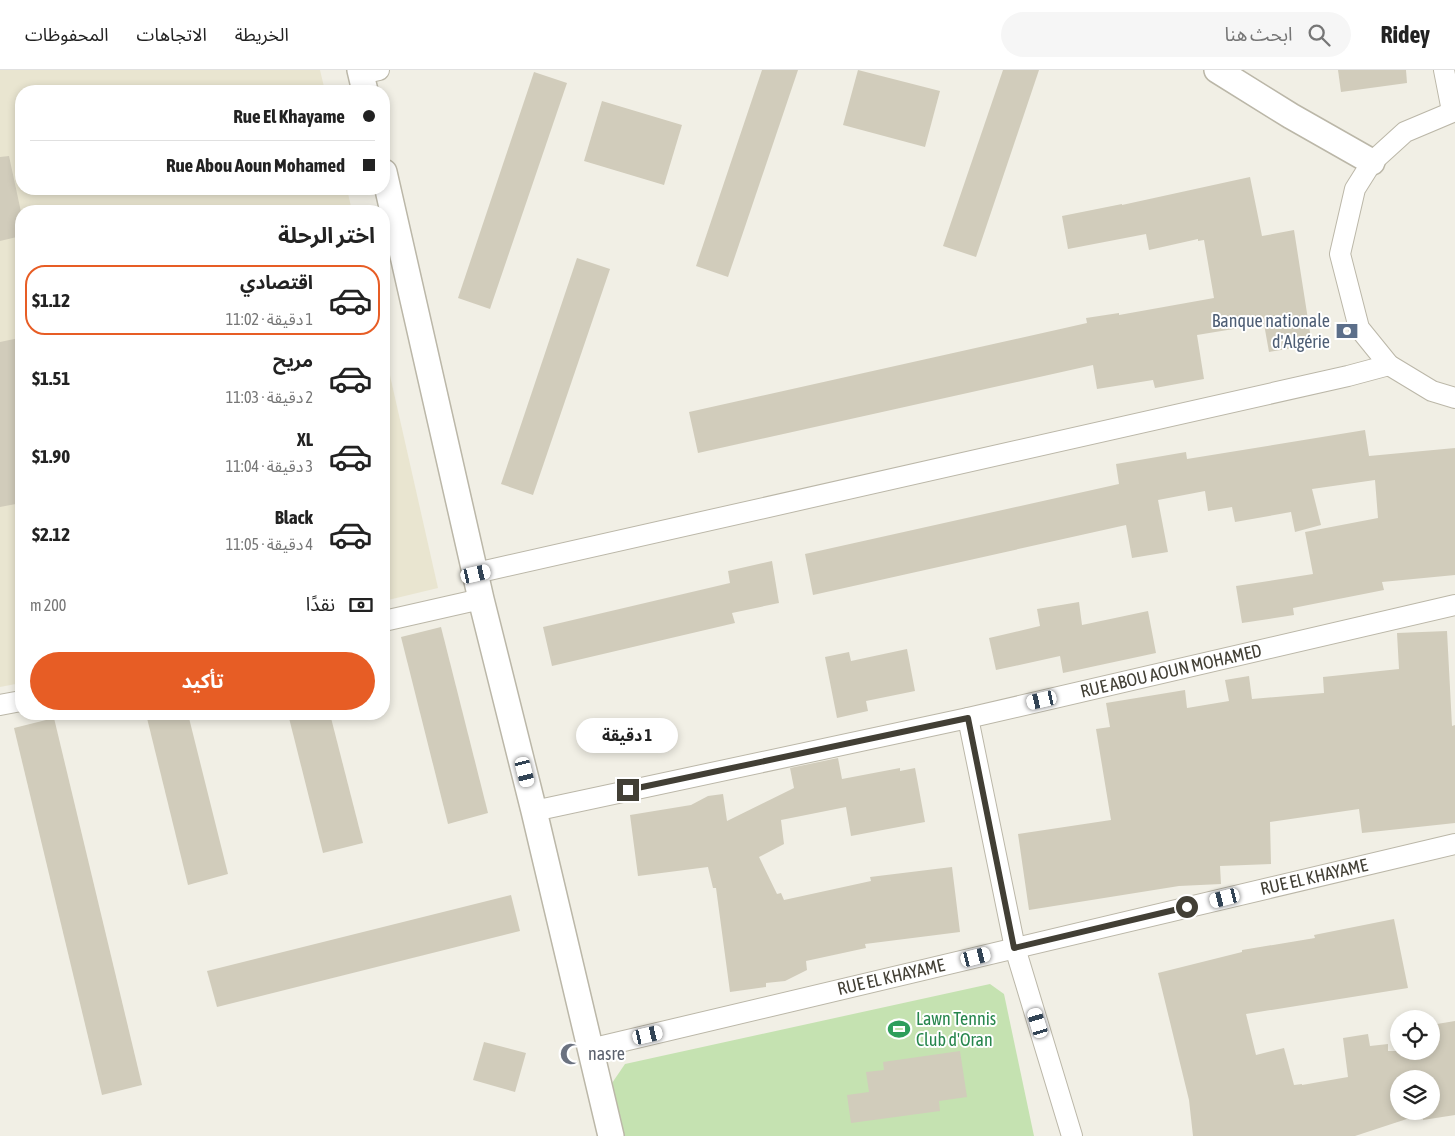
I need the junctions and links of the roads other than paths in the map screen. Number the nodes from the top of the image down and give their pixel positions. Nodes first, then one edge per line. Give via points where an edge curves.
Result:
1 (1216, 70) edge
2 (1444, 70) edge
3 (1454, 111) edge
4 (1372, 162) junction
5 (389, 195) edge
6 (1389, 365) junction
7 (1455, 398) edge
8 (476, 574) junction
9 (481, 599) junction
10 (1455, 606) edge
11 (390, 620) edge
12 (15, 702) edge
13 (0, 705) edge
14 (968, 718) junction
15 (534, 810) junction
16 (1455, 844) edge
17 (1014, 948) junction
18 (590, 1049) junction
19 (611, 1136) edge
20 (1072, 1136) edge

1 - 4 street
2 - 3 street
3 - 4 street via 1405,132
4 - 6 street via 1355,189 1340,254 1359,328
5 - 8 street
6 - 7 street via 1432,391
6 - 8 street
8 - 9 street
9 - 11 street
9 - 15 street
10 - 14 street, RUE ABOU AOUN MOHAMED
12 - 13 street
14 - 15 street, RUE ABOU AOUN MOHAMED
14 - 17 street
15 - 18 street
16 - 17 street, RUE EL KHAYAME
17 - 18 street, RUE EL KHAYAME
17 - 20 street
18 - 19 street

